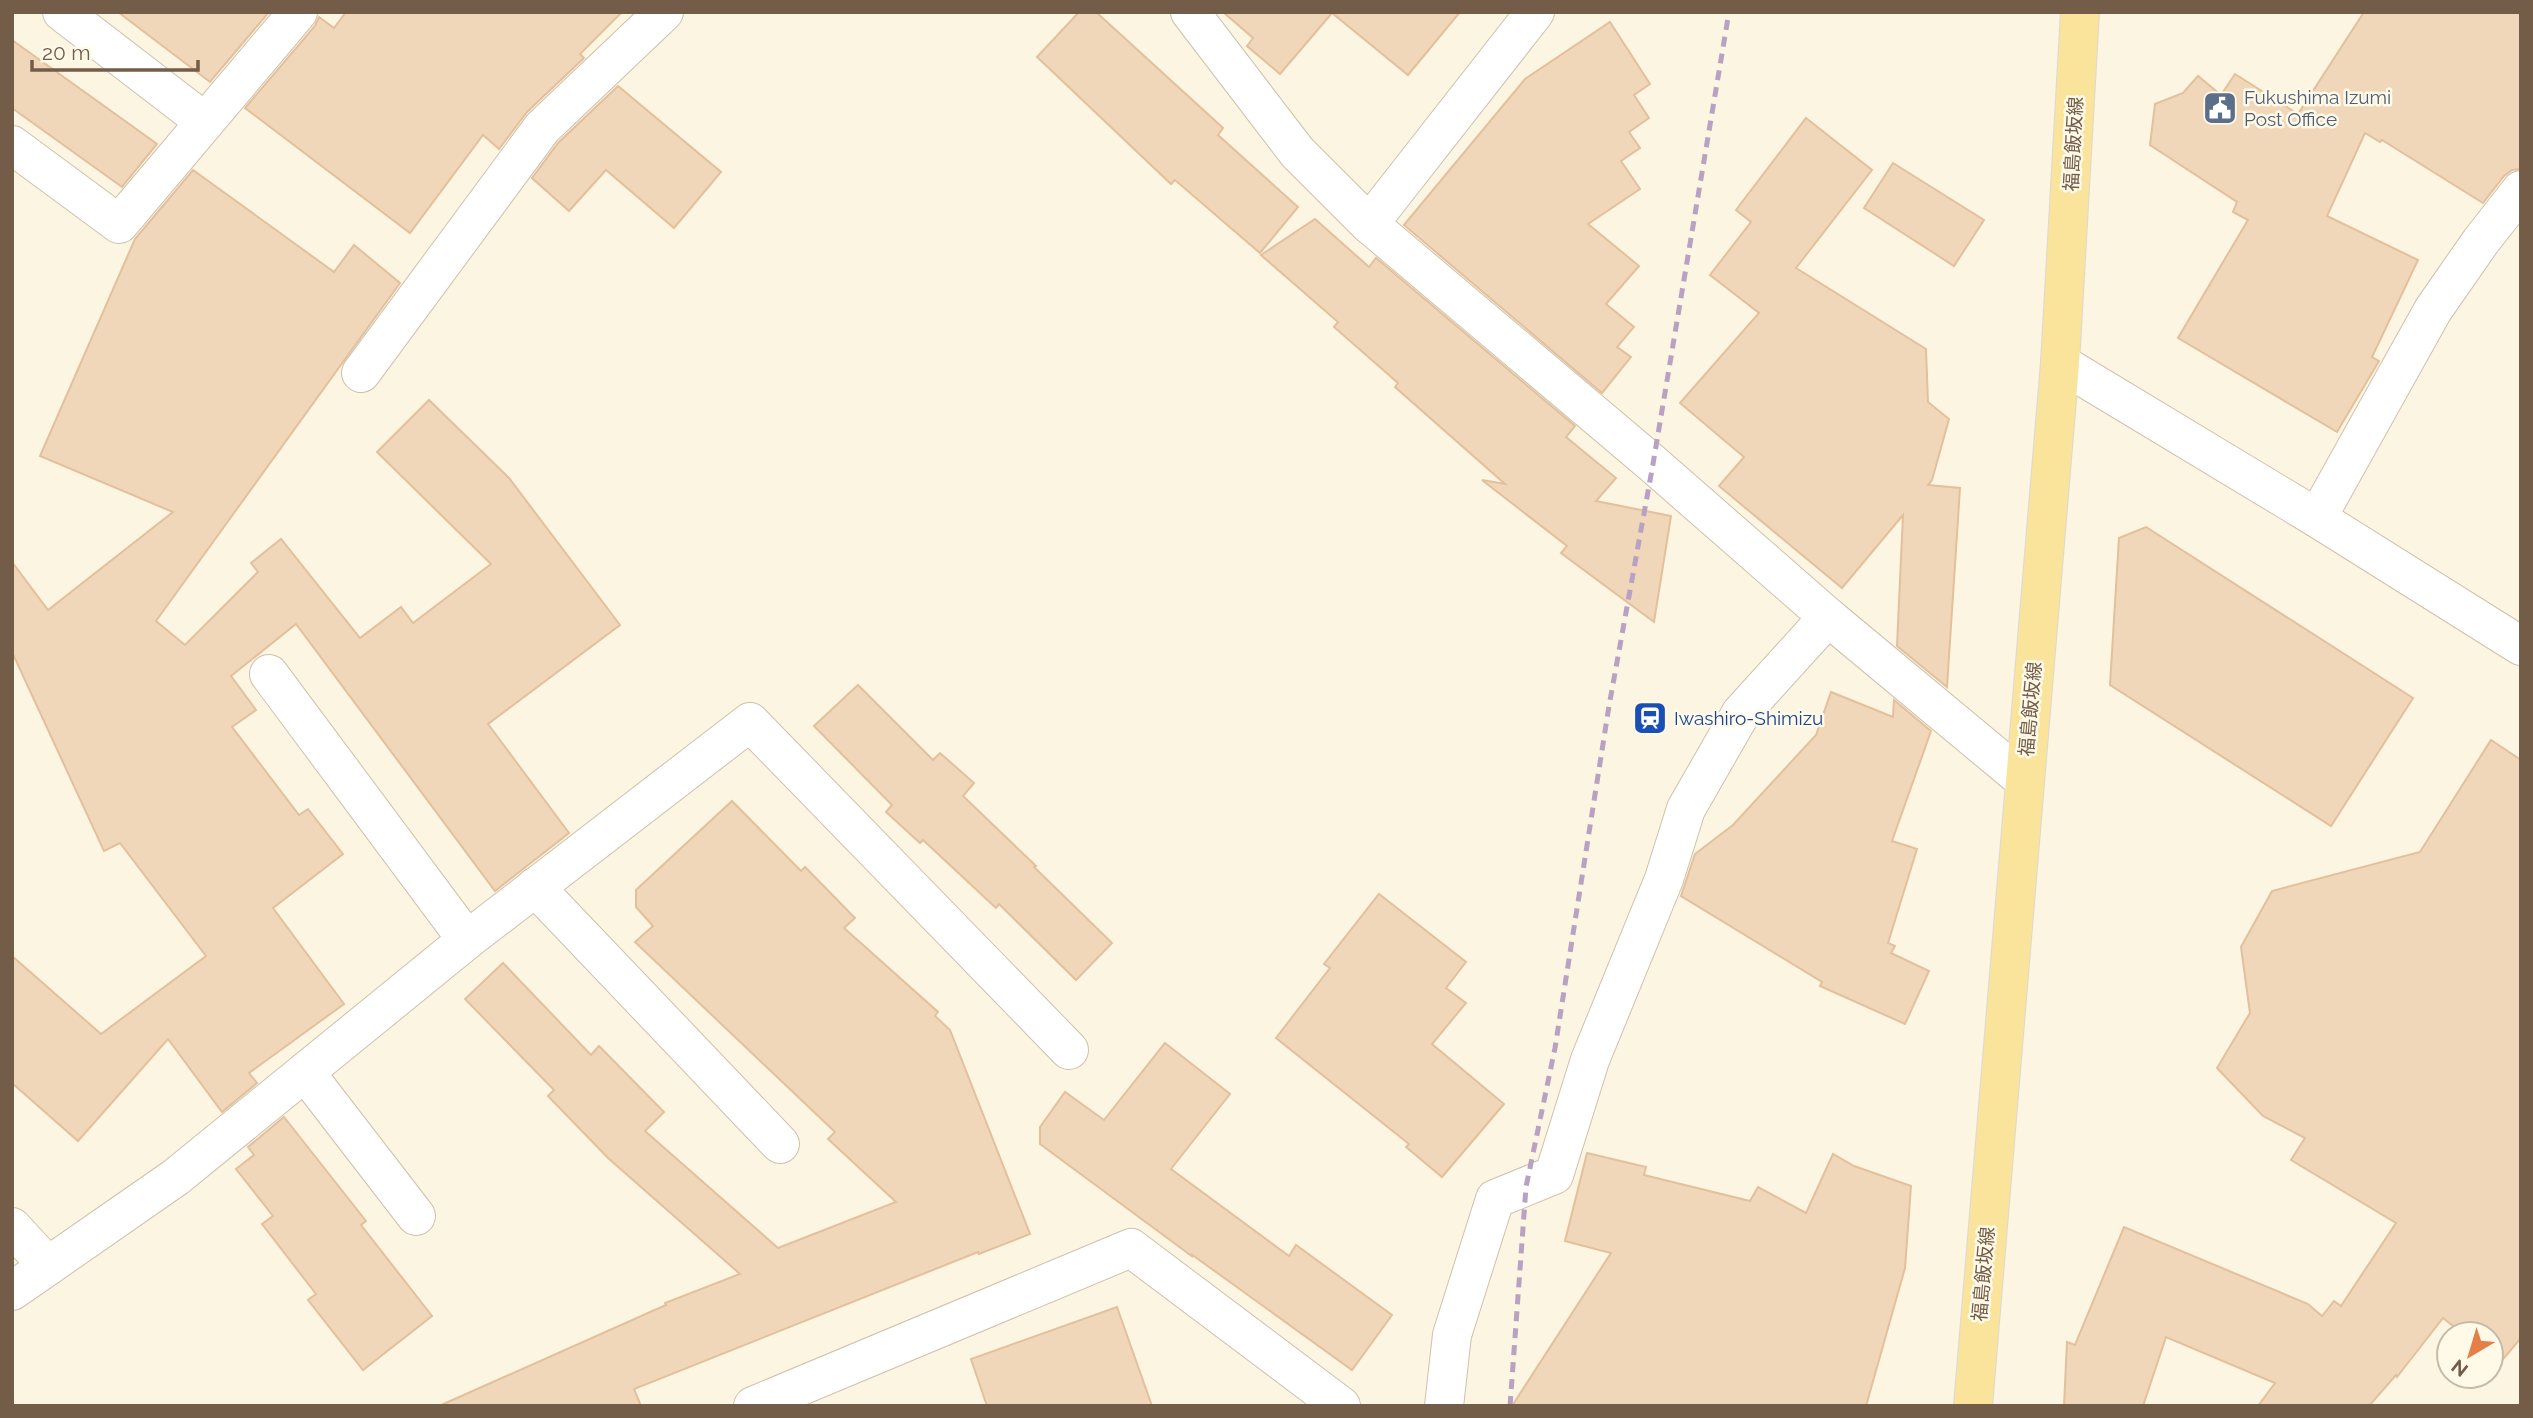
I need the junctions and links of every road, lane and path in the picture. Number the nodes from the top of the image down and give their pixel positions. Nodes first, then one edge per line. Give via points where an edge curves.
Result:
1 (62, 12) edge
2 (298, 12) edge
3 (664, 12) edge
4 (1190, 12) edge
5 (1535, 12) edge
6 (2080, 12) edge
7 (205, 122) junction
8 (12, 145) edge
9 (2521, 190) edge
10 (1368, 224) junction
11 (2060, 363) junction
12 (361, 373) dead end
13 (2317, 518) junction
14 (1828, 617) junction
15 (2521, 646) edge
16 (270, 674) dead end
17 (2024, 780) junction
18 (535, 887) junction
19 (467, 940) junction
20 (1069, 1050) dead end
21 (305, 1072) junction
22 (780, 1144) dead end
23 (416, 1216) dead end
24 (12, 1227) edge
25 (48, 1266) junction
26 (12, 1291) edge
27 (769, 1403) edge
28 (1340, 1406) edge
29 (1444, 1406) edge
30 (1973, 1406) edge

1 - 7 street
2 - 7 street
3 - 12 street via 542,128
4 - 10 street via 1297,152
5 - 10 street
6 - 11 main road, 福島飯坂線
7 - 8 street via 119,224
9 - 13 street via 2433,310
10 - 14 street
11 - 13 street
11 - 17 main road, 福島飯坂線
13 - 15 street
14 - 17 street
14 - 29 street via 1741,713 1686,809 1664,879 1590,1060 1554,1175 1495,1199 1452,1335
16 - 19 street
17 - 30 main road, 福島飯坂線
18 - 19 street
18 - 20 street via 750,722
18 - 22 street
19 - 21 street
21 - 23 street
21 - 25 street via 176,1177
24 - 25 street
25 - 26 street
27 - 28 street via 1131,1248

